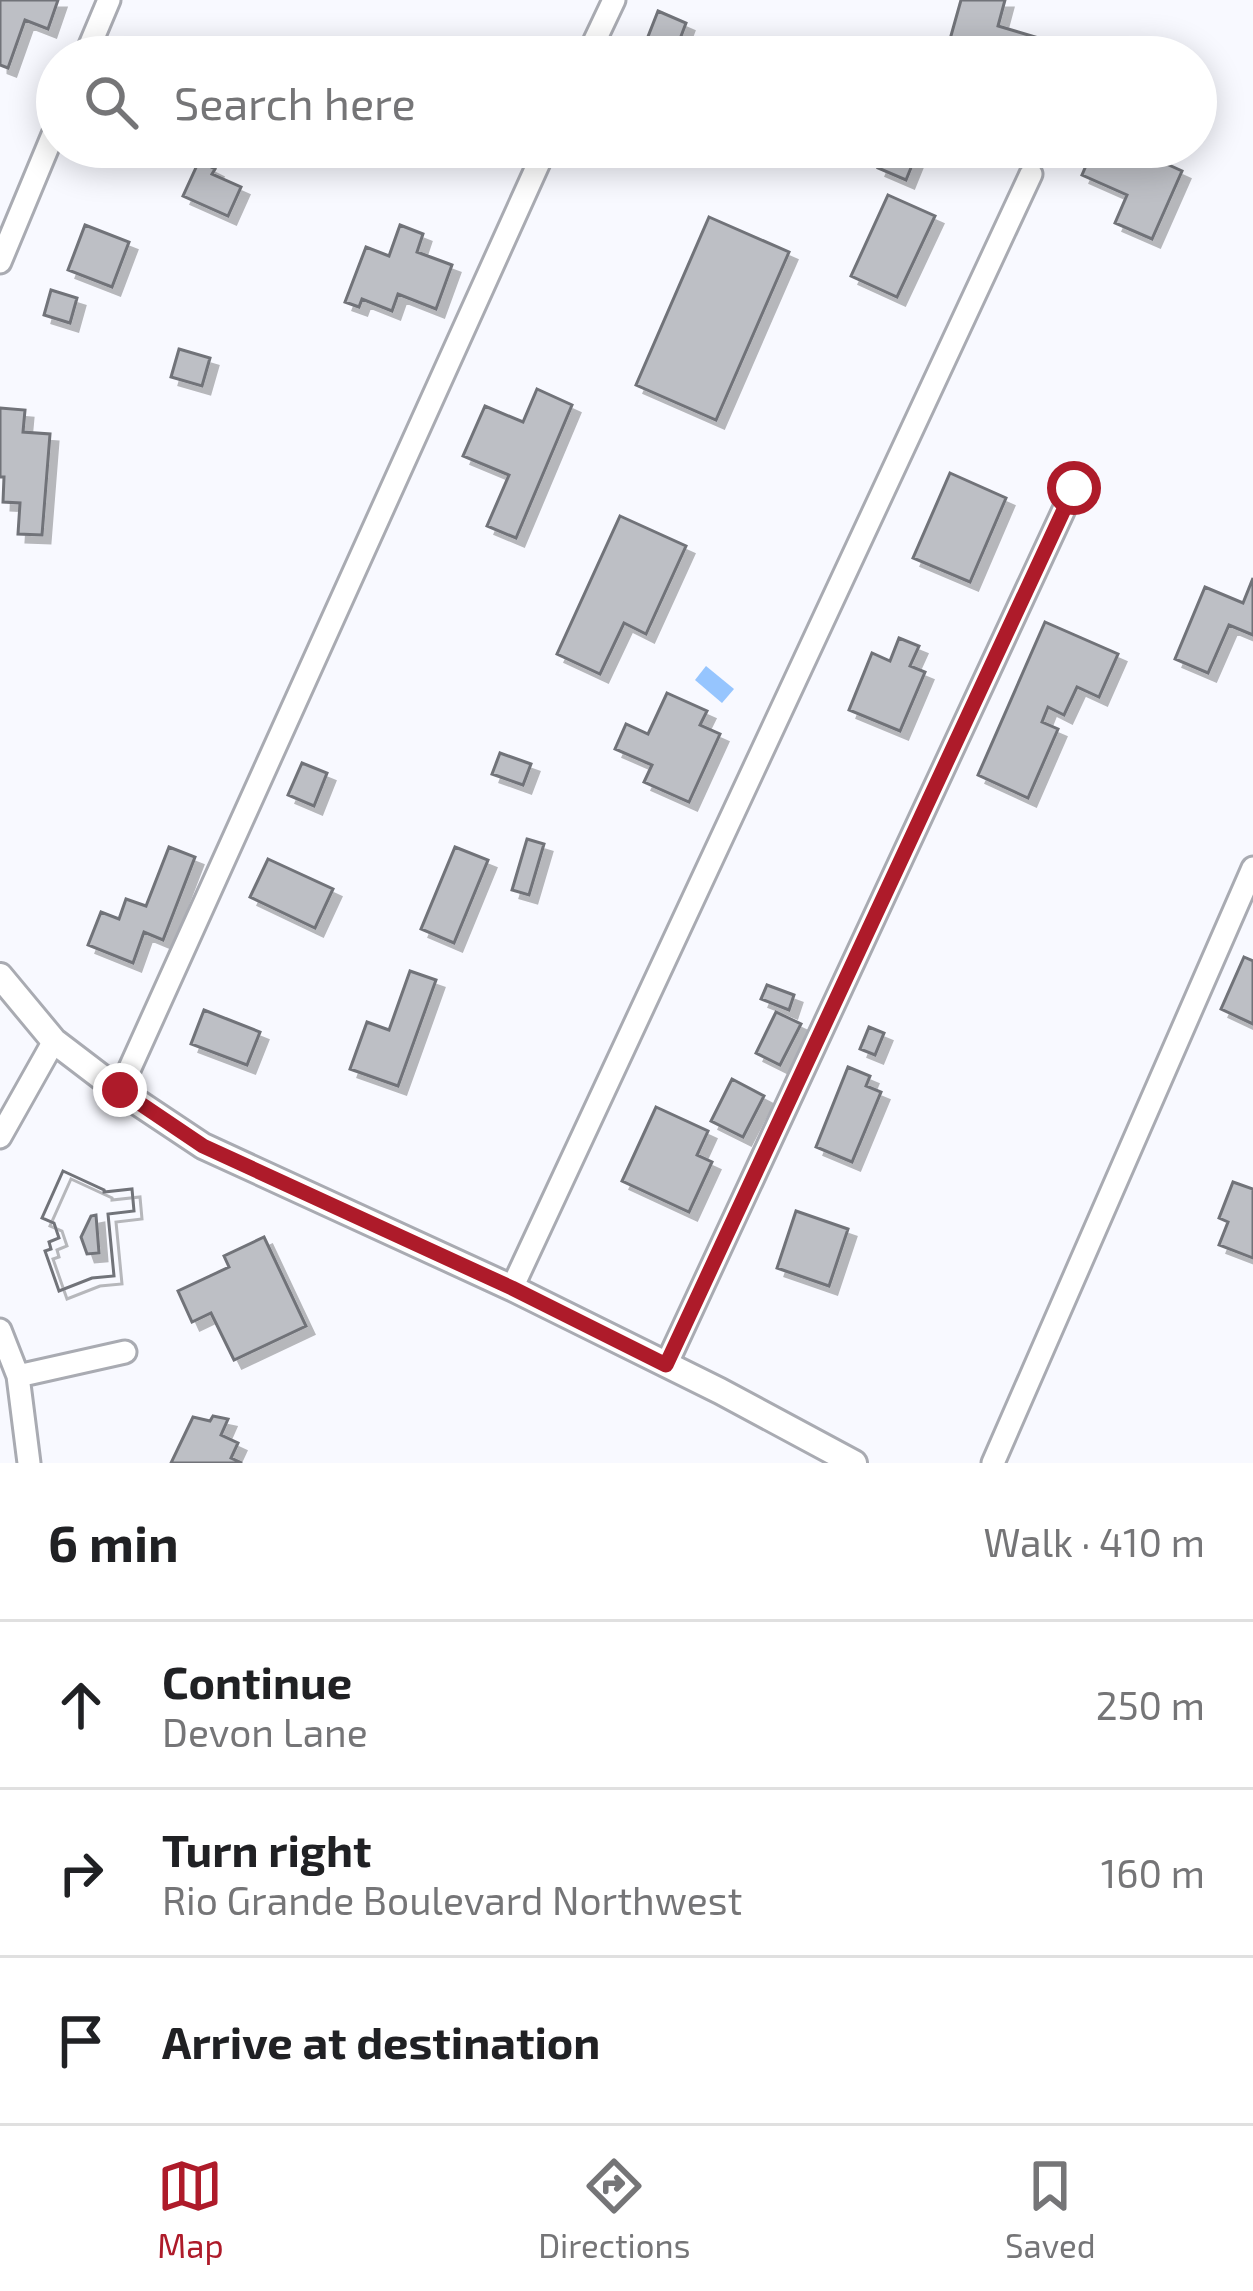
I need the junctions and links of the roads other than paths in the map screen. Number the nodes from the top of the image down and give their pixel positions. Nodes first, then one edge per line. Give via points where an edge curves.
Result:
1 (109, 0) edge
2 (614, 0) edge
3 (94, 36) edge
4 (597, 36) edge
5 (39, 168) edge
6 (537, 168) edge
7 (1031, 174) dead end
8 (0, 262) edge
9 (1074, 488) dead end
10 (1253, 868) edge
11 (0, 976) edge
12 (54, 1041) junction
13 (120, 1090) junction
14 (0, 1137) edge
15 (512, 1288) junction
16 (0, 1330) edge
17 (125, 1352) dead end
18 (666, 1365) junction
19 (18, 1376) junction
20 (29, 1463) edge
21 (854, 1463) edge
22 (994, 1463) edge

1 - 3 street
2 - 4 street
5 - 8 street
6 - 13 street
7 - 15 street
9 - 18 street
10 - 22 street
11 - 12 street
12 - 13 street
12 - 14 street
13 - 15 street via 203,1146
15 - 18 street
16 - 19 street
17 - 19 street
18 - 21 street
19 - 20 street

